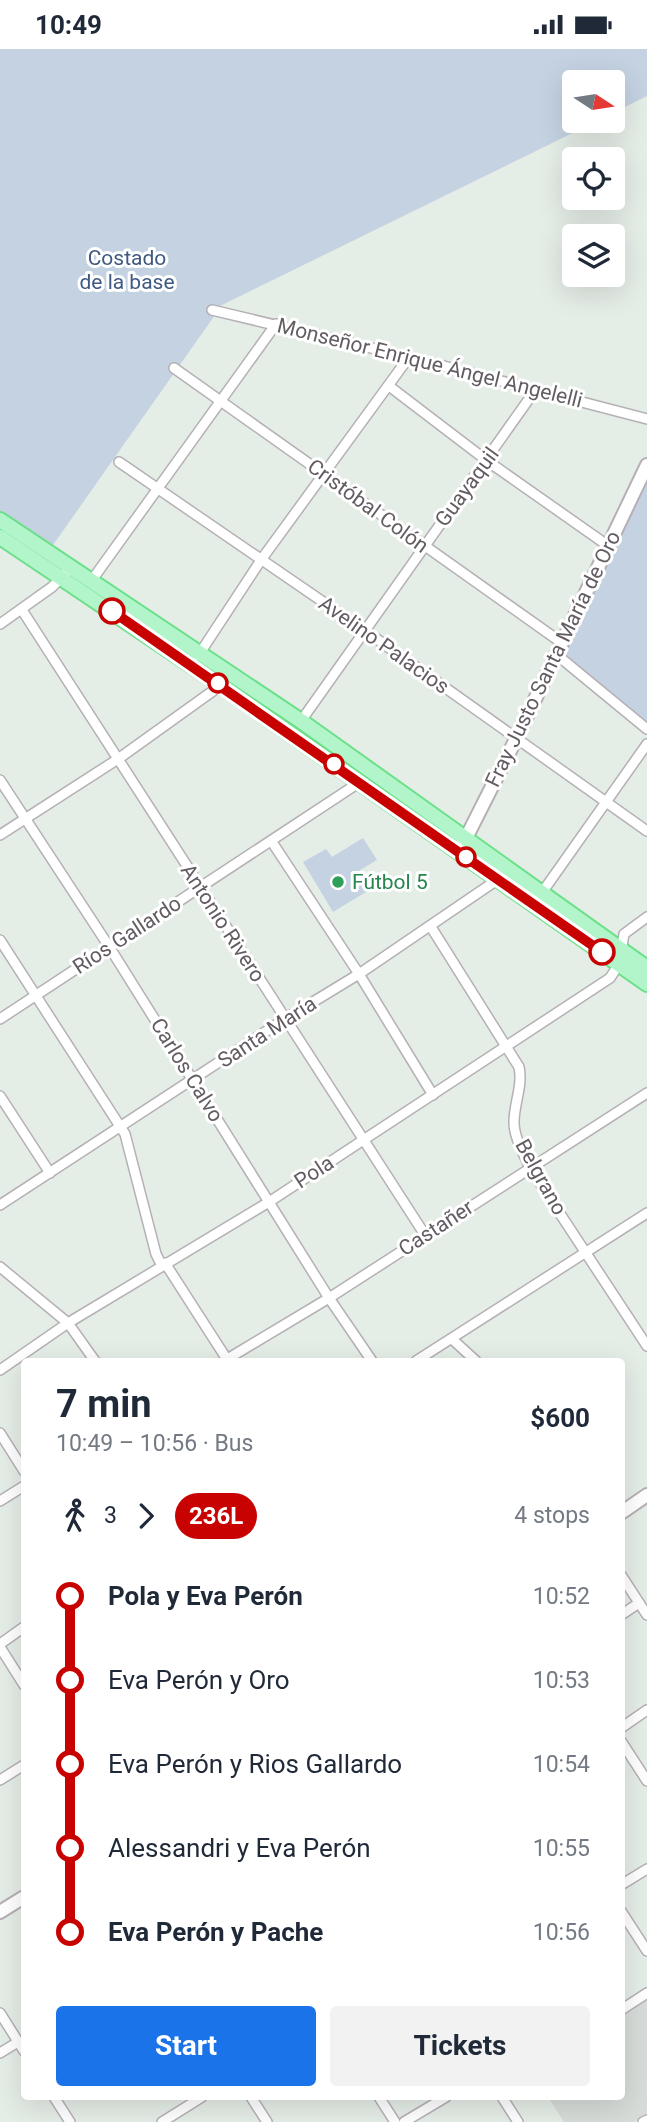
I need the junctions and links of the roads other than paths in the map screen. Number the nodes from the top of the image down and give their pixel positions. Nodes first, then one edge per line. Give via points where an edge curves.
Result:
1 (212, 310) dead end
2 (276, 324) junction
3 (409, 357) junction
4 (174, 368) dead end
5 (389, 386) junction
6 (536, 389) junction
7 (222, 402) junction
8 (647, 419) edge
9 (486, 460) junction
10 (119, 462) dead end
11 (647, 465) edge
12 (323, 473) junction
13 (159, 488) junction
14 (0, 520) edge
15 (0, 537) edge
16 (607, 545) junction
17 (424, 547) junction
18 (261, 560) junction
19 (72, 567) junction
20 (61, 578) junction
21 (92, 580) junction
22 (22, 610) junction
23 (0, 624) edge
24 (364, 630) junction
25 (559, 649) junction
26 (200, 652) junction
27 (192, 665) junction
28 (232, 674) junction
29 (222, 686) junction
30 (300, 721) junction
31 (647, 729) edge
32 (516, 739) junction
33 (647, 744) edge
34 (118, 759) junction
35 (0, 780) edge
36 (360, 782) junction
37 (606, 801) junction
38 (25, 819) junction
39 (647, 831) edge
40 (0, 835) edge
41 (272, 842) junction
42 (462, 846) junction
43 (497, 880) junction
44 (200, 887) junction
45 (541, 894) junction
46 (647, 917) edge
47 (431, 927) junction
48 (0, 940) edge
49 (110, 948) junction
50 (620, 957) junction
51 (647, 968) edge
52 (359, 974) junction
53 (647, 983) edge
54 (36, 995) junction
55 (0, 1019) edge
56 (285, 1019) junction
57 (508, 1047) junction
58 (194, 1080) junction
59 (647, 1093) edge
60 (433, 1095) junction
61 (0, 1096) edge
62 (121, 1125) junction
63 (363, 1140) junction
64 (530, 1168) junction
65 (50, 1173) junction
66 (269, 1202) junction
67 (0, 1205) edge
68 (647, 1213) edge
69 (425, 1235) junction
70 (586, 1252) junction
71 (164, 1264) junction
72 (0, 1267) edge
73 (329, 1298) junction
74 (68, 1323) junction
75 (452, 1339) junction
76 (647, 1346) edge
77 (93, 1358) edge
78 (224, 1358) edge
79 (231, 1358) edge
80 (370, 1358) edge
81 (421, 1358) edge
82 (474, 1358) edge
83 (0, 1370) edge
84 (0, 1433) edge
85 (21, 1466) edge
86 (21, 1488) edge
87 (647, 1495) edge
88 (0, 1501) edge
89 (625, 1508) edge
90 (625, 1582) edge
91 (639, 1603) junction
92 (625, 1612) edge
93 (647, 1614) edge
94 (21, 1629) edge
95 (0, 1645) edge
96 (21, 1680) edge
97 (647, 1710) edge
98 (625, 1725) edge
99 (625, 1747) edge
100 (21, 1767) edge
101 (0, 1780) edge
102 (647, 1781) edge
103 (647, 1869) edge
104 (625, 1883) edge
105 (21, 1900) edge
106 (0, 1912) edge
107 (625, 1917) edge
108 (647, 1951) edge
109 (647, 1993) edge
110 (625, 2007) edge
111 (0, 2013) edge
112 (18, 2042) junction
113 (21, 2046) edge
114 (0, 2053) edge
115 (56, 2100) edge
116 (197, 2100) edge
117 (253, 2100) edge
118 (381, 2100) edge
119 (441, 2100) edge
120 (504, 2100) edge
121 (70, 2122) edge
122 (162, 2122) edge
123 (267, 2122) edge
124 (396, 2122) edge
125 (404, 2122) edge
126 (518, 2122) edge

1 - 2 street, Monseñor Enrique Ángel Angelelli
2 - 3 street, Monseñor Enrique Ángel Angelelli
2 - 7 street
3 - 5 street
3 - 6 street, Monseñor Enrique Ángel Angelelli
4 - 7 street, Cristóbal Colón
5 - 9 street
5 - 12 street
6 - 8 street, Monseñor Enrique Ángel Angelelli
6 - 9 street, Guayaquil
7 - 12 street, Cristóbal Colón
7 - 13 street
9 - 16 street
9 - 17 street, Guayaquil
10 - 13 street, Avelino Palacios
11 - 16 street, Fray Justo Santa María de Oro
12 - 17 street, Cristóbal Colón
12 - 18 street
13 - 18 street, Avelino Palacios
13 - 21 street
14 - 19 main road
15 - 20 main road
16 - 25 street, Fray Justo Santa María de Oro
17 - 24 street, Guayaquil
17 - 25 street, Cristóbal Colón
18 - 24 street, Avelino Palacios
18 - 26 street
19 - 20 street
19 - 21 main road
20 - 22 street
20 - 27 main road
21 - 26 main road
22 - 23 street
22 - 34 street, Antonio Rivero
24 - 30 street, Guayaquil
24 - 32 street, Avelino Palacios
25 - 31 street, Cristóbal Colón
25 - 32 street, Fray Justo Santa María de Oro
26 - 27 street
26 - 28 main road
27 - 29 main road
28 - 29 street
28 - 30 main road
29 - 34 street
29 - 36 main road
30 - 42 main road
32 - 37 street, Avelino Palacios
32 - 42 street, Fray Justo Santa María de Oro
33 - 37 street
34 - 38 street
34 - 44 street, Antonio Rivero
35 - 38 street, Carlos Calvo
36 - 41 street, Ríos Gallardo
36 - 42 main road
37 - 39 street, Avelino Palacios
37 - 45 street
38 - 40 street
38 - 49 street, Carlos Calvo
41 - 44 street, Ríos Gallardo
41 - 52 street
42 - 43 main road
42 - 45 main road
43 - 47 street, Santa María
43 - 50 main road
44 - 49 street, Ríos Gallardo
44 - 56 street, Antonio Rivero
45 - 50 main road
46 - 50 street, Pola via 626,932
47 - 52 street, Santa María
47 - 57 street, Belgrano
48 - 54 street
49 - 54 street, Ríos Gallardo
49 - 58 street, Carlos Calvo
50 - 51 main road
50 - 53 main road
50 - 57 street, Pola via 610,978
52 - 56 street, Santa María
52 - 60 street
54 - 55 street, Ríos Gallardo
54 - 62 street
56 - 58 street, Santa María
56 - 63 street, Antonio Rivero
57 - 60 street, Pola
57 - 64 street, Belgrano via 521,1076 515,1132
58 - 62 street, Santa María
58 - 66 street, Carlos Calvo
59 - 64 street, Castañer
60 - 63 street, Pola
61 - 65 street
62 - 65 street, Santa María
62 - 71 street via 156,1254
63 - 66 street, Pola
63 - 69 street, Antonio Rivero
64 - 69 street, Castañer
64 - 70 street, Belgrano
65 - 67 street, Santa María
66 - 71 street, Pola
66 - 73 street, Carlos Calvo
68 - 70 street
69 - 73 street, Castañer
70 - 75 street
70 - 76 street, Belgrano
71 - 74 street, Pola
71 - 78 street
72 - 74 street
73 - 79 street, Castañer
73 - 80 street, Carlos Calvo
74 - 77 street
74 - 83 street, Pola
75 - 81 street
75 - 82 street
84 - 85 street
86 - 88 street
87 - 89 street
90 - 91 street
91 - 92 street
91 - 93 street
94 - 95 street
95 - 96 street
97 - 98 street
99 - 102 street
100 - 101 street
103 - 104 street
105 - 106 street
107 - 108 street
109 - 110 street
111 - 112 street
112 - 113 street
112 - 114 street
115 - 121 street
116 - 122 street
117 - 123 street
118 - 124 street
119 - 125 street
120 - 126 street

